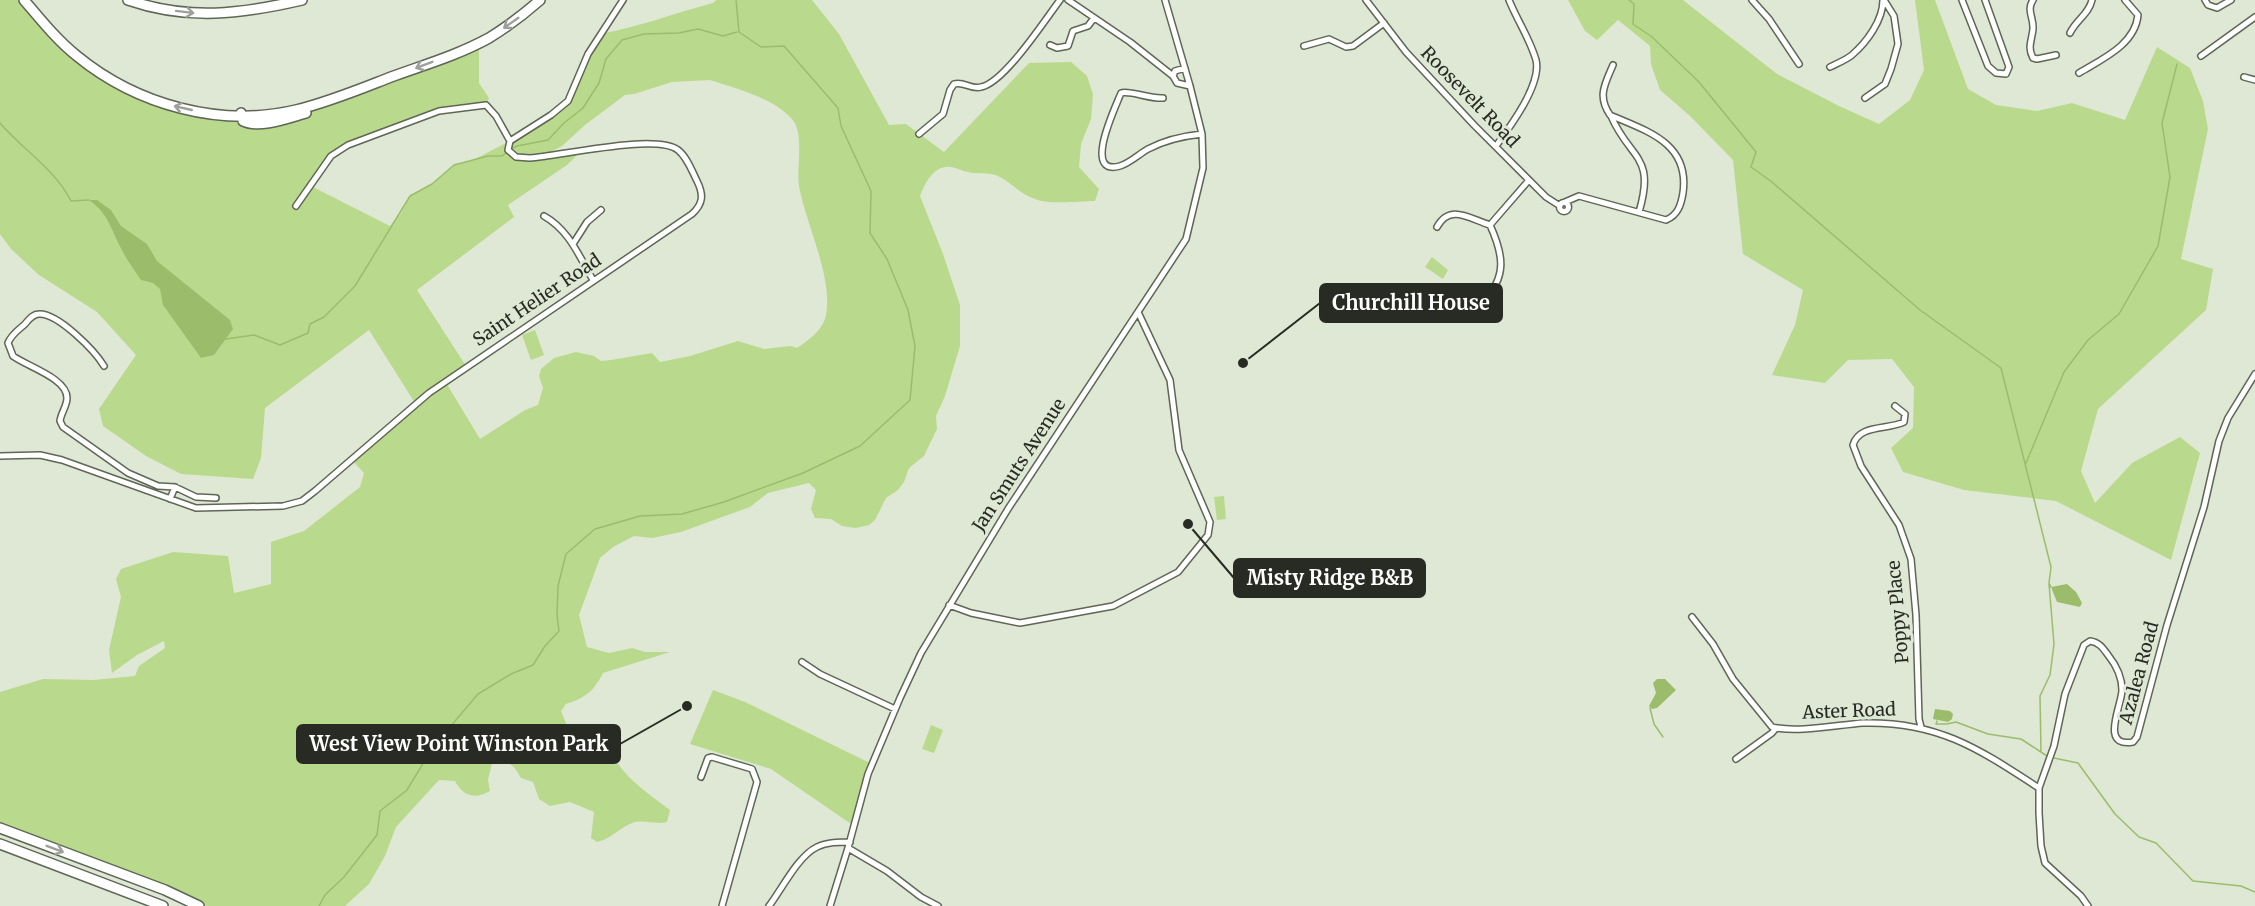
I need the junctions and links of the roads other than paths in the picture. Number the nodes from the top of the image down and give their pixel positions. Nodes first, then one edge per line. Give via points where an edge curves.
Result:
1 (24, 0) edge
2 (128, 0) edge
3 (302, 0) edge
4 (540, 0) edge
5 (623, 0) edge
6 (1060, 0) edge
7 (1068, 0) edge
8 (1165, 0) edge
9 (1366, 0) edge
10 (1509, 0) edge
11 (1752, 0) edge
12 (1883, 0) edge
13 (1962, 0) edge
14 (1985, 0) edge
15 (2033, 0) edge
16 (2092, 0) edge
17 (2125, 0) edge
18 (2205, 0) edge
19 (2231, 0) edge
20 (2255, 17) edge
21 (1094, 18) junction
22 (1384, 23) junction
23 (2070, 33) dead end
24 (1050, 45) dead end
25 (1304, 46) dead end
26 (2056, 55) dead end
27 (2201, 56) dead end
28 (1799, 64) dead end
29 (1613, 65) dead end
30 (1830, 67) dead end
31 (1185, 68) junction
32 (2079, 73) dead end
33 (1173, 76) junction
34 (2244, 77) dead end
35 (2255, 80) edge
36 (1190, 86) junction
37 (1163, 98) dead end
38 (1865, 98) dead end
39 (1611, 116) junction
40 (919, 134) dead end
41 (1202, 134) junction
42 (510, 141) junction
43 (1496, 146) junction
44 (1529, 180) junction
45 (296, 206) dead end
46 (601, 210) dead end
47 (1639, 212) junction
48 (544, 216) dead end
49 (1490, 225) junction
50 (1437, 227) dead end
51 (573, 244) junction
52 (593, 280) junction
53 (1483, 303) dead end
54 (1138, 312) junction
55 (104, 366) dead end
56 (2255, 374) edge
57 (1895, 406) dead end
58 (0, 456) edge
59 (175, 487) junction
60 (216, 498) dead end
61 (170, 499) junction
62 (949, 604) junction
63 (1692, 618) dead end
64 (802, 662) dead end
65 (895, 709) junction
66 (1921, 727) junction
67 (1776, 728) junction
68 (1736, 759) dead end
69 (701, 777) dead end
70 (2039, 788) junction
71 (0, 828) edge
72 (0, 844) edge
73 (849, 845) junction
74 (163, 906) edge
75 (199, 906) edge
76 (722, 906) edge
77 (769, 906) edge
78 (830, 906) edge
79 (938, 906) edge
80 (2088, 906) edge

4 -> 1 highway via 479,43 360,89 294,110 241,114 182,109 126,88 75,55
2 -> 3 highway via 210,14
5 - 42 street via 588,54 568,101
6 - 40 street via 1018,56 989,84 977,88 961,82 954,84 943,114
7 - 21 street
8 - 31 street, Jan Smuts Avenue
9 - 22 street, Roosevelt Road
10 - 43 street via 1537,68 1532,88
11 - 28 street
12 - 30 street via 1880,19 1855,52
12 - 38 street via 1894,16 1898,44 1885,84
13 - 14 street via 1988,66 1996,74 2006,74 2009,67
15 - 26 street via 2029,49 2032,57
16 - 23 street via 2090,10
17 - 32 street via 2138,15 2130,38
18 - 19 street via 2217,8
20 - 27 street
21 - 24 street via 1088,26 1073,31 1068,46
21 - 33 street
22 - 25 street via 1353,46 1329,39
22 - 43 street, Roosevelt Road via 1413,60
29 - 39 street via 1602,98
31 - 33 street via 1175,71
31 - 36 street, Jan Smuts Avenue
33 - 36 street via 1177,83
34 - 35 street
36 - 41 street, Jan Smuts Avenue
37 - 41 street via 1121,93 1106,130 1104,160 1119,166 1180,136
39 - 47 street via 1643,167 1645,185
39 - 47 street via 1665,142 1682,167 1680,207 1672,217 1664,220
41 - 54 street, Jan Smuts Avenue via 1204,159 1187,236
42 - 45 street via 486,105 436,112 337,151
42 - 52 street, Saint Helier Road via 510,152 522,158 645,144 674,147 687,162 702,192 698,207
43 - 44 street, Roosevelt Road
44 - 47 street, Roosevelt Road via 1545,197 1562,204 1579,196
44 - 49 street
46 - 51 street via 587,222
48 - 51 street via 562,228
49 - 50 street via 1454,214 1443,217
49 - 53 street via 1502,269
51 - 52 street
52 - 61 street, Saint Helier Road via 429,393 302,501 283,506 207,509
54 - 62 street, Jan Smuts Avenue
54 - 62 street via 1170,380 1179,450 1209,518 1208,535 1178,572 1113,606 1016,622 971,614
55 - 59 street via 85,341 42,314 32,316 8,343 13,356 47,374 64,390 67,399 60,421 63,427 128,473 158,486
56 - 70 street, Azalea Road via 2219,441 2138,737 2127,743 2115,734 2122,692 2119,673 2100,645 2088,641 2068,686 2052,755
57 - 66 street, Poppy Place via 1905,414 1904,422 1864,433 1853,445 1861,466 1899,525 1911,559
58 - 61 street, Saint Helier Road via 40,455 62,460
59 - 60 street via 196,497
59 - 61 street
62 - 65 street, Jan Smuts Avenue
63 - 67 street, Aster Road via 1735,682
64 - 65 street
65 - 73 street, Jan Smuts Avenue via 868,774
66 - 67 street, Aster Road via 1878,723
66 - 70 street, Aster Road via 1984,753
67 - 68 street
69 - 76 street via 708,758 712,757 752,769 756,778 757,788
70 - 80 street via 2045,863
71 -> 75 highway
72 - 74 highway
73 - 77 street via 824,844 807,854
73 - 78 street, Jan Smuts Avenue
73 - 79 street

